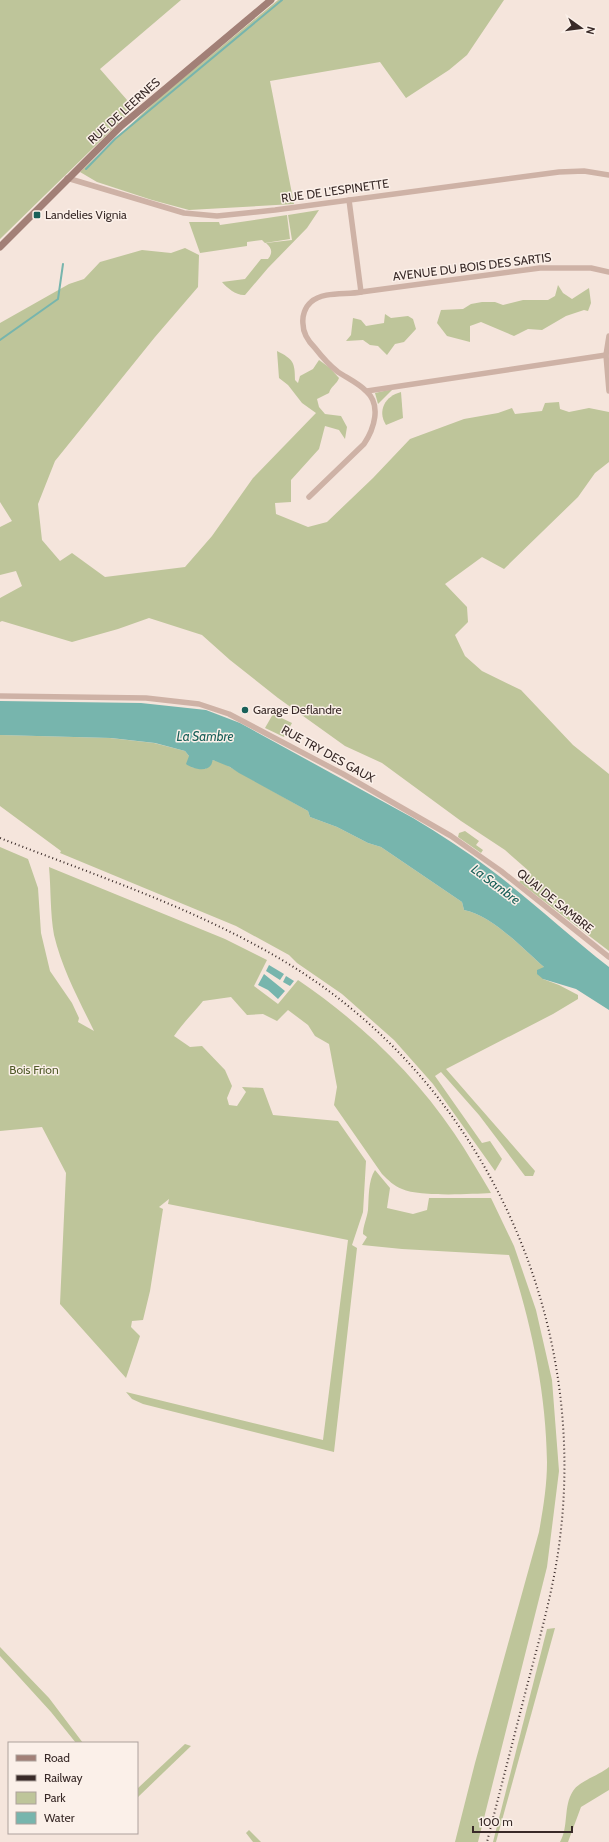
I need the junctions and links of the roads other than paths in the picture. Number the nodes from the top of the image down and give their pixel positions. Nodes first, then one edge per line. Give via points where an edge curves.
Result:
1 (270, 0) edge
2 (609, 175) edge
3 (67, 178) junction
4 (349, 200) junction
5 (0, 247) edge
6 (609, 272) edge
7 (361, 292) junction
8 (609, 336) edge
9 (606, 355) junction
10 (367, 391) junction
11 (609, 391) edge
12 (309, 497) dead end
13 (0, 696) edge
14 (488, 862) joint
15 (609, 957) edge

1 - 3 street, RUE DE LEERNES via 121,126
2 - 4 street, RUE DE L'ESPINETTE via 584,171 559,172
3 - 4 street, RUE DE L'ESPINETTE via 203,216 236,215
3 - 5 street, RUE DE LEERNES
4 - 7 street
6 - 7 street, AVENUE DU BOIS DES SARTIS via 591,268 540,268
7 - 10 street, AVENUE DU BOIS DES SARTIS via 311,301 304,311 303,328 306,336 324,359
8 - 9 street
9 - 10 street
9 - 11 street
10 - 12 street via 374,406 375,422 369,436
13 - 14 street, RUE TRY DES GAUX via 146,698 181,701 216,709 242,720 419,817
14 - 15 street, QUAI DE SAMBRE

